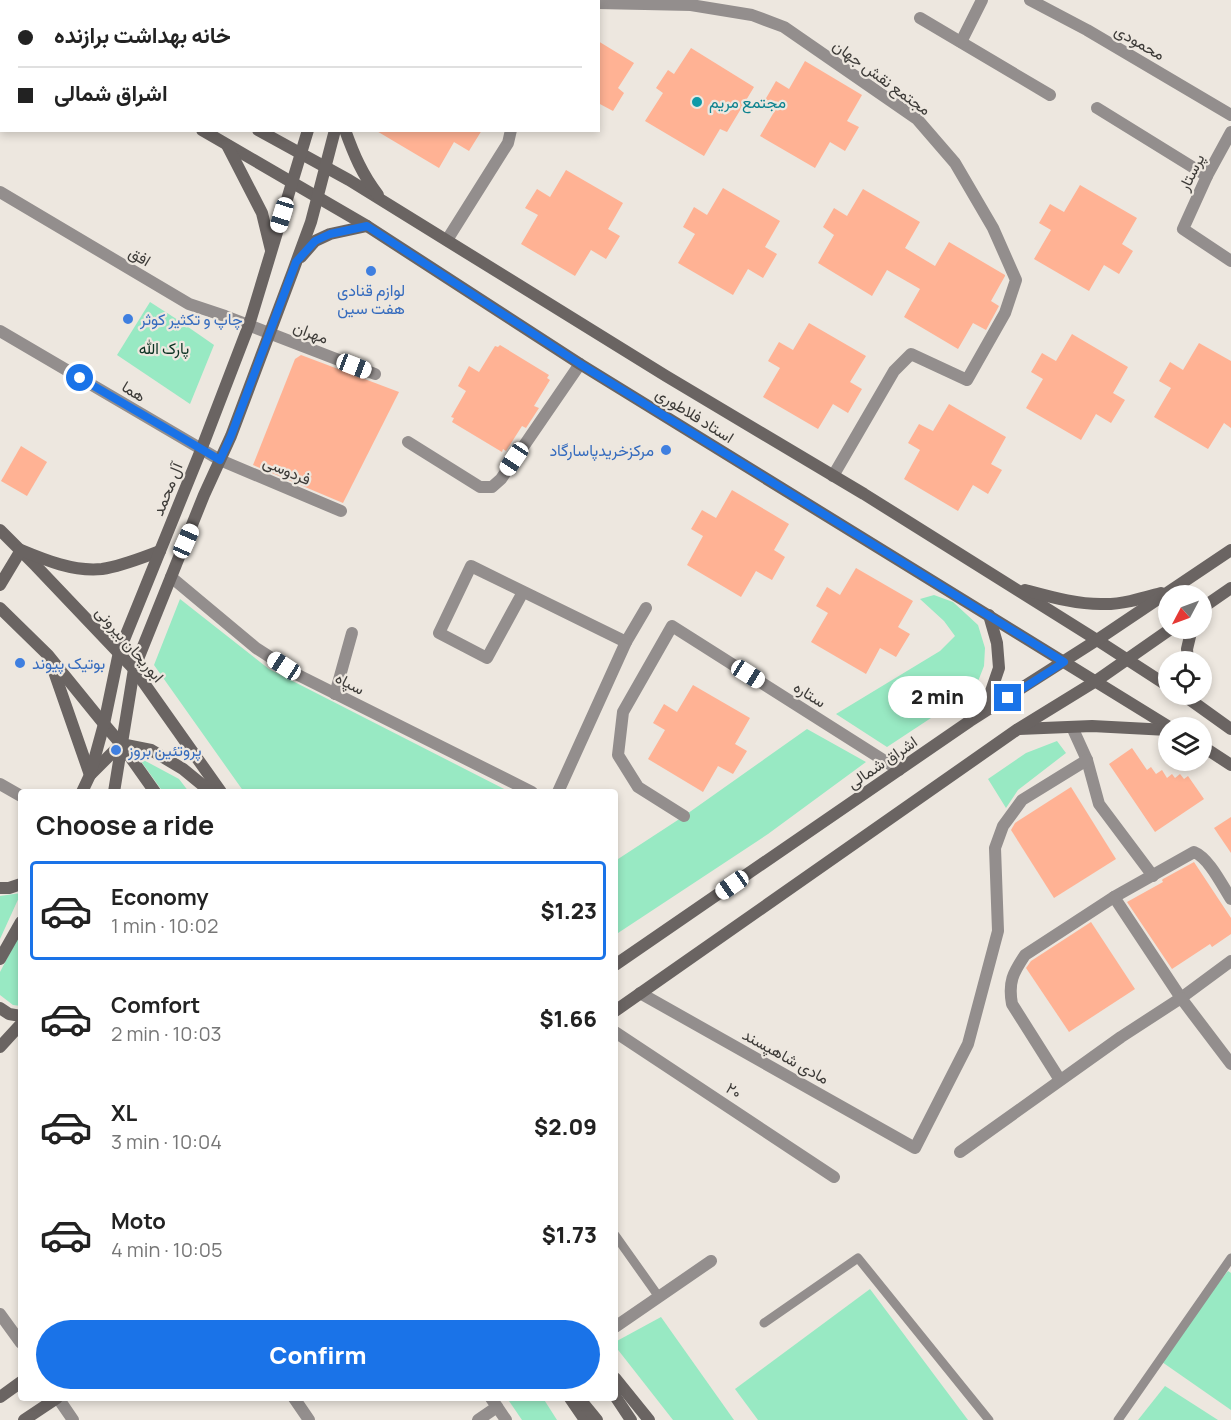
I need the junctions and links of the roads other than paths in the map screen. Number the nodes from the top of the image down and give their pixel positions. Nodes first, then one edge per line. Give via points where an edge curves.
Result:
1 (982, 0) edge
2 (1030, 0) edge
3 (665, 2) edge
4 (600, 3) edge
5 (920, 18) dead end
6 (961, 42) junction
7 (1050, 95) dead end
8 (1097, 108) dead end
9 (1231, 115) edge
10 (205, 132) edge
11 (262, 132) edge
12 (307, 132) edge
13 (334, 132) edge
14 (346, 132) edge
15 (511, 132) edge
16 (1231, 132) edge
17 (226, 144) junction
18 (301, 154) junction
19 (325, 168) junction
20 (1207, 176) junction
21 (292, 182) junction
22 (0, 192) edge
23 (318, 197) junction
24 (382, 201) junction
25 (367, 226) junction
26 (447, 240) junction
27 (271, 250) junction
28 (1231, 261) edge
29 (296, 262) junction
30 (249, 325) junction
31 (0, 331) edge
32 (269, 334) junction
33 (580, 364) junction
34 (375, 374) dead end
35 (408, 442) dead end
36 (201, 450) junction
37 (220, 460) junction
38 (833, 476) junction
39 (341, 510) dead end
40 (0, 530) edge
41 (21, 550) junction
42 (1231, 550) edge
43 (160, 551) junction
44 (171, 577) junction
45 (0, 585) edge
46 (1180, 585) edge
47 (1010, 586) junction
48 (1231, 588) edge
49 (523, 592) junction
50 (1158, 594) edge
51 (1158, 600) edge
52 (1212, 601) edge
53 (646, 608) dead end
54 (0, 609) edge
55 (989, 615) junction
56 (352, 633) dead end
57 (1158, 638) edge
58 (1097, 640) junction
59 (626, 642) junction
60 (119, 652) junction
61 (48, 655) junction
62 (1127, 660) junction
63 (1064, 662) junction
64 (134, 669) junction
65 (1158, 680) edge
66 (1096, 681) junction
67 (335, 694) junction
68 (1201, 705) edge
69 (970, 721) junction
70 (1158, 721) edge
71 (104, 724) junction
72 (1072, 727) junction
73 (1018, 729) junction
74 (1158, 729) edge
75 (1231, 729) edge
76 (122, 744) junction
77 (1212, 753) edge
78 (1087, 760) junction
79 (1231, 765) edge
80 (899, 770) junction
81 (90, 775) junction
82 (0, 784) edge
83 (83, 789) edge
84 (115, 789) edge
85 (153, 789) edge
86 (208, 789) edge
87 (219, 789) edge
88 (526, 789) edge
89 (559, 789) edge
90 (18, 794) edge
91 (684, 816) dead end
92 (1153, 876) junction
93 (18, 885) edge
94 (0, 888) edge
95 (1114, 897) junction
96 (1231, 899) edge
97 (18, 927) edge
98 (0, 959) edge
99 (1231, 961) edge
100 (618, 963) edge
101 (640, 993) junction
102 (1181, 998) junction
103 (0, 1008) edge
104 (618, 1009) edge
105 (18, 1016) edge
106 (18, 1027) edge
107 (618, 1034) edge
108 (2, 1041) edge
109 (1231, 1064) edge
110 (1060, 1080) junction
111 (960, 1152) dead end
112 (834, 1177) dead end
113 (618, 1239) edge
114 (1231, 1258) edge
115 (711, 1261) dead end
116 (1228, 1269) edge
117 (659, 1297) junction
118 (0, 1314) edge
119 (765, 1323) dead end
120 (618, 1326) edge
121 (18, 1339) edge
122 (618, 1382) edge
123 (18, 1384) edge
124 (0, 1397) edge
125 (618, 1400) edge
126 (53, 1401) edge
127 (60, 1401) edge
128 (296, 1401) edge
129 (572, 1401) edge
130 (581, 1401) edge
131 (494, 1402) edge
132 (24, 1420) edge
133 (73, 1420) edge
134 (309, 1420) edge
135 (478, 1420) edge
136 (506, 1420) edge
137 (585, 1420) edge
138 (597, 1420) edge
139 (631, 1420) edge
140 (649, 1420) edge
141 (989, 1420) edge
142 (1118, 1420) edge

1 - 6 street
2 - 9 street, محمودی
3 - 4 street, مجتمع نقش جهان
3 - 38 street, مجتمع نقش جهان via 752,15 784,27 917,119 955,163 993,228 1016,280 1005,313 967,380 911,354 894,371
5 - 6 street
6 - 7 street
8 - 20 street
10 - 17 main road, استاد فلاطوری
11 - 18 main road, استاد فلاطوری
12 - 18 main road, آل محمد
13 - 19 main road
14 - 24 main road via 354,157
15 - 26 street via 508,143
16 - 20 street, پرستار
17 - 21 main road, استاد فلاطوری
17 - 27 main road via 262,213
18 - 19 main road, استاد فلاطوری
18 - 21 main road, آل محمد
19 - 23 main road
19 - 24 main road, استاد فلاطوری
20 - 28 street, پرستار via 1183,229
21 - 23 main road, استاد فلاطوری
21 - 27 main road, آل محمد
22 - 30 street, افق via 189,304
23 - 25 main road, استاد فلاطوری
23 - 29 main road
24 - 26 main road, استاد فلاطوری
25 - 29 main road via 315,241
25 - 33 main road, استاد فلاطوری
26 - 38 main road, استاد فلاطوری
27 - 30 main road, آل محمد
29 - 32 main road
30 - 32 street, افق
30 - 36 main road, آل محمد
31 - 36 street, هما
32 - 34 street, مهران
32 - 37 main road
33 - 35 street via 492,487 480,487
33 - 55 main road, استاد فلاطوری
36 - 37 street, هما
36 - 43 main road, آل محمد
37 - 39 street, فردوسی
37 - 44 main road
38 - 47 main road, استاد فلاطوری
40 - 41 main road, ابوریحان بیرونی
41 - 43 main road via 48,561 100,569
41 - 45 main road
41 - 60 main road, ابوریحان بیرونی
42 - 46 main road, اشراق شمالی
43 - 60 main road, آل محمد
44 - 64 main road
44 - 67 street, سپاه via 256,648
47 - 50 main road via 1105,604
47 - 58 main road, استاد فلاطوری
48 - 52 main road
49 - 49 street via 471,566 439,633 488,658
49 - 59 street
51 - 58 main road, اشراق شمالی
53 - 59 street
54 - 61 main road
55 - 63 main road, استاد فلاطوری
55 - 69 main road via 999,668 988,700
56 - 67 street
57 - 62 main road
58 - 62 main road, استاد فلاطوری
58 - 63 main road, اشراق شمالی
59 - 89 street
60 - 64 main road, ابوریحان بیرونی
60 - 71 main road, آل محمد
61 - 71 main road
61 - 81 main road
62 - 65 main road, استاد فلاطوری
62 - 66 main road
63 - 66 main road, استاد فلاطوری
63 - 69 main road, اشراق شمالی
64 - 76 main road
64 - 87 main road, ابوریحان بیرونی
66 - 70 main road, استاد فلاطوری
66 - 73 main road
67 - 88 street, سپاه
68 - 75 main road
69 - 80 main road, اشراق شمالی
71 - 76 main road
71 - 81 main road, آل محمد
72 - 73 main road
72 - 74 main road
72 - 78 street
73 - 101 main road
76 - 81 main road
76 - 84 main road
76 - 85 main road
76 - 86 main road via 151,750
77 - 79 main road
78 - 92 street via 1099,804
78 - 101 street, مادی شاهپسند via 1022,800 1003,826 995,848 998,931 968,1044 915,1148
80 - 91 street, ستاره via 672,626 623,712 618,754 638,787
80 - 100 main road, اشراق شمالی
81 - 83 main road, آل محمد
82 - 90 street
92 - 95 street
92 - 96 street via 1194,852 1207,862
93 - 94 main road
95 - 102 street
95 - 110 street via 1025,955 1011,979 1012,1004
97 - 98 main road
99 - 102 street
101 - 104 main road
102 - 109 street
102 - 110 street
103 - 105 main road
106 - 108 main road
107 - 112 street, ۲۰
110 - 111 street
113 - 117 lane
114 - 116 lane
115 - 117 street
116 - 142 lane
117 - 120 street
118 - 121 street
119 - 141 lane via 858,1258
122 - 140 main road
123 - 124 main road
125 - 139 main road
126 - 132 main road
127 - 133 street
128 - 134 street
129 - 137 main road
130 - 138 main road
131 - 135 street
131 - 136 street

